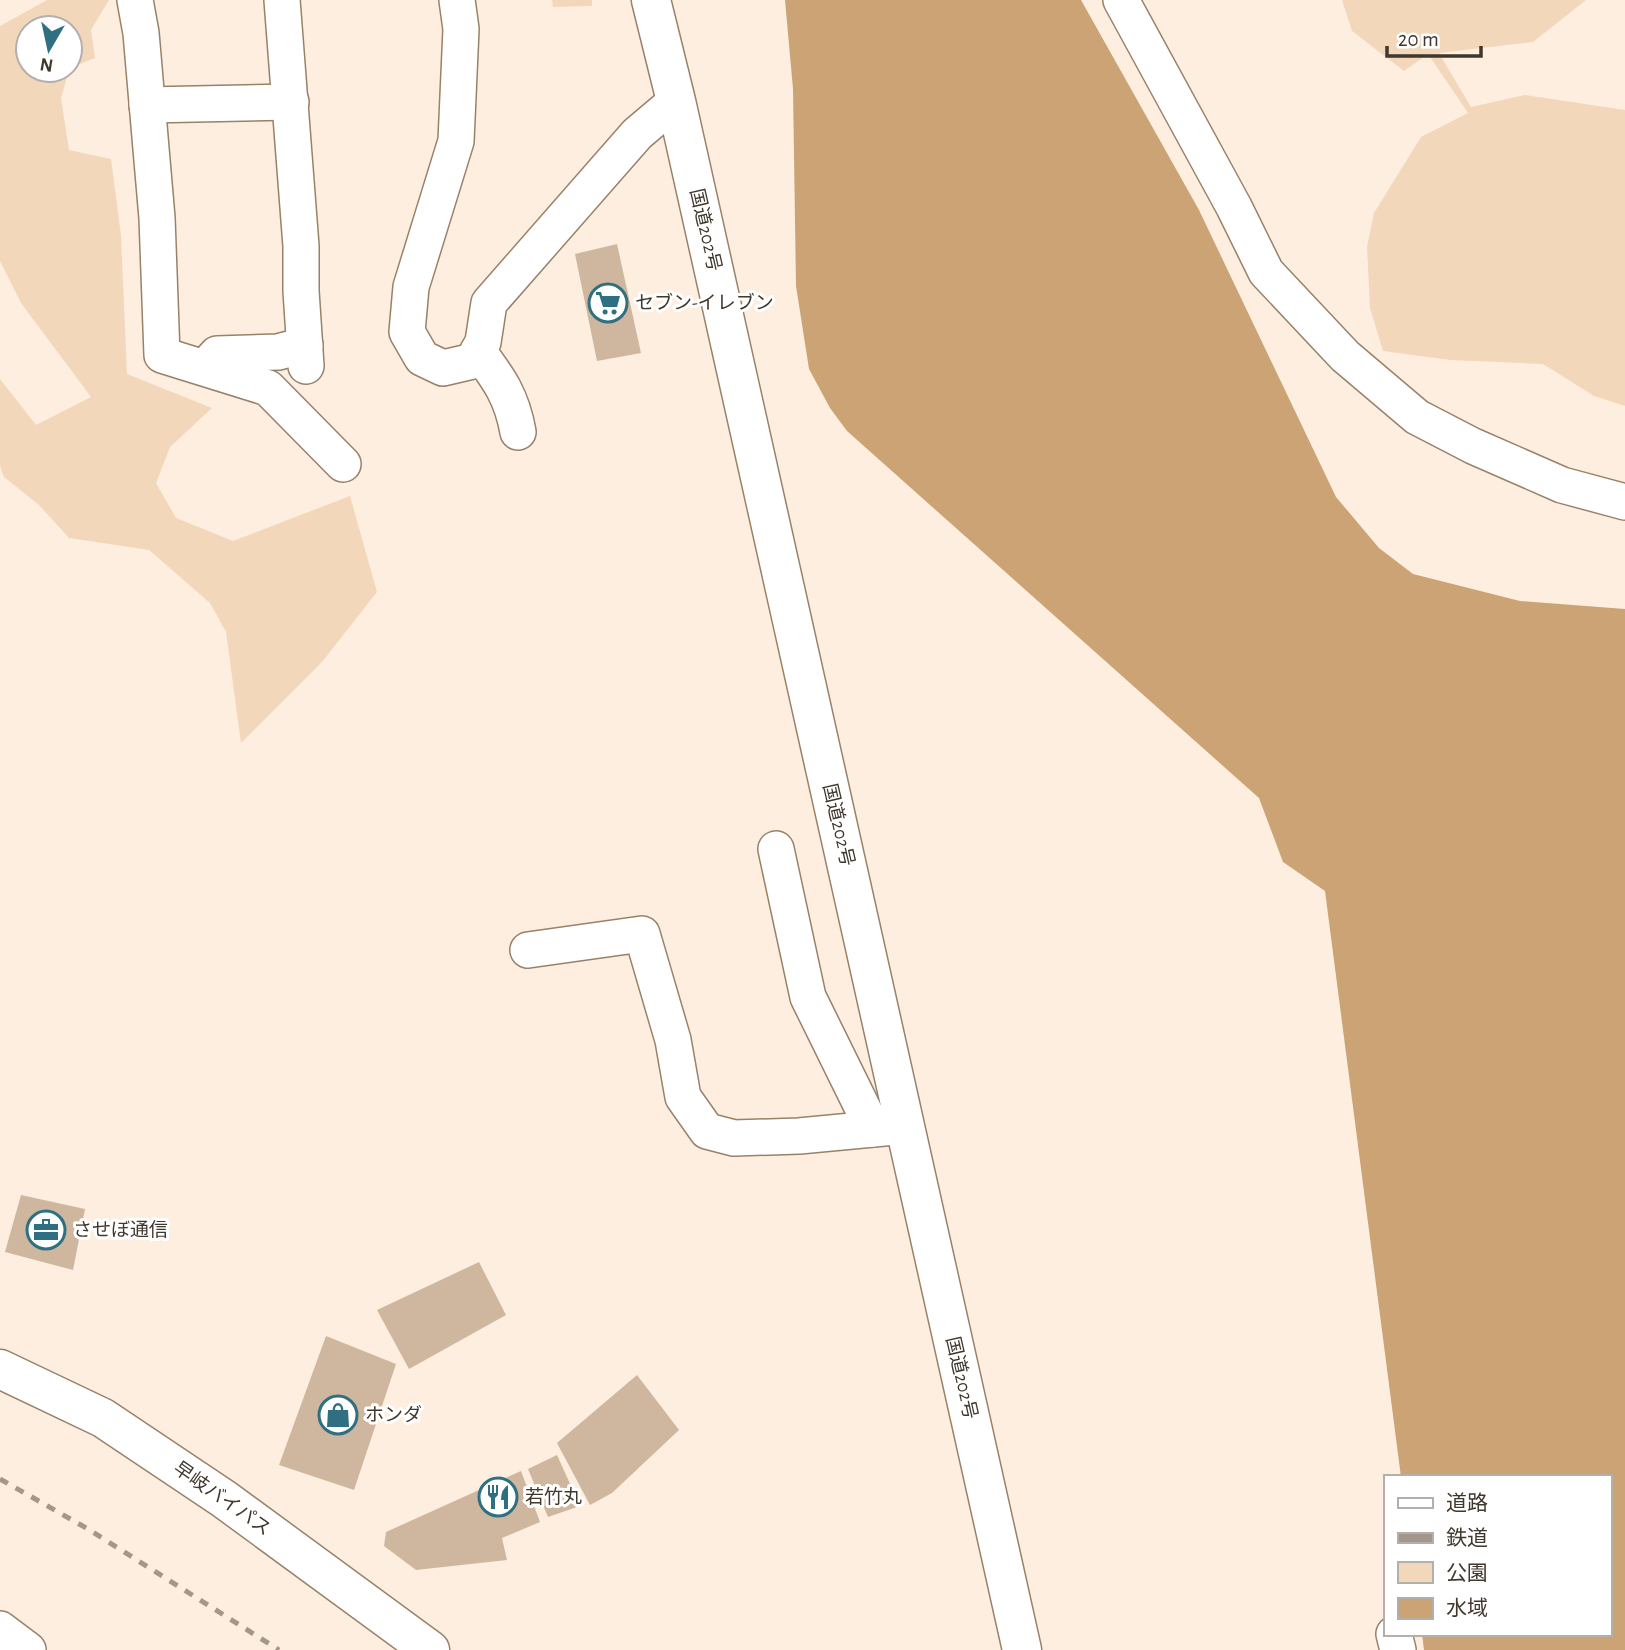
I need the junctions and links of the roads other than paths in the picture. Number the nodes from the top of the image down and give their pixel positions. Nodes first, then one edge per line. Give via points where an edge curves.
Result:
1 (135, 0) edge
2 (282, 0) edge
3 (457, 0) edge
4 (651, 0) edge
5 (1121, 0) edge
6 (676, 101) junction
7 (291, 102) junction
8 (147, 104) junction
9 (478, 351) junction
10 (205, 367) junction
11 (518, 432) dead end
12 (343, 464) dead end
13 (1625, 502) edge
14 (776, 849) dead end
15 (528, 950) dead end
16 (889, 1127) junction
17 (0, 1368) edge
18 (0, 1629) edge
19 (28, 1650) edge
20 (430, 1650) edge
21 (1022, 1650) edge

1 - 8 street
2 - 7 street
3 - 9 street via 461,29 456,141 411,287 407,332 422,358 443,368 472,361
4 - 6 highway, 国道202号
5 - 13 street via 1266,272 1345,356 1417,417 1562,485
6 - 9 street via 637,134 489,303 484,342
6 - 16 highway, 国道202号
7 - 8 street
7 - 10 street via 306,356 217,354
8 - 10 street via 162,355
9 - 11 street via 502,383
10 - 12 street via 268,388
14 - 16 street via 808,997
15 - 16 street via 642,934 673,1040 683,1097 707,1131 734,1138
16 - 21 highway, 国道202号
17 - 20 highway, 早岐バイパス via 103,1418 224,1499
18 - 19 street

